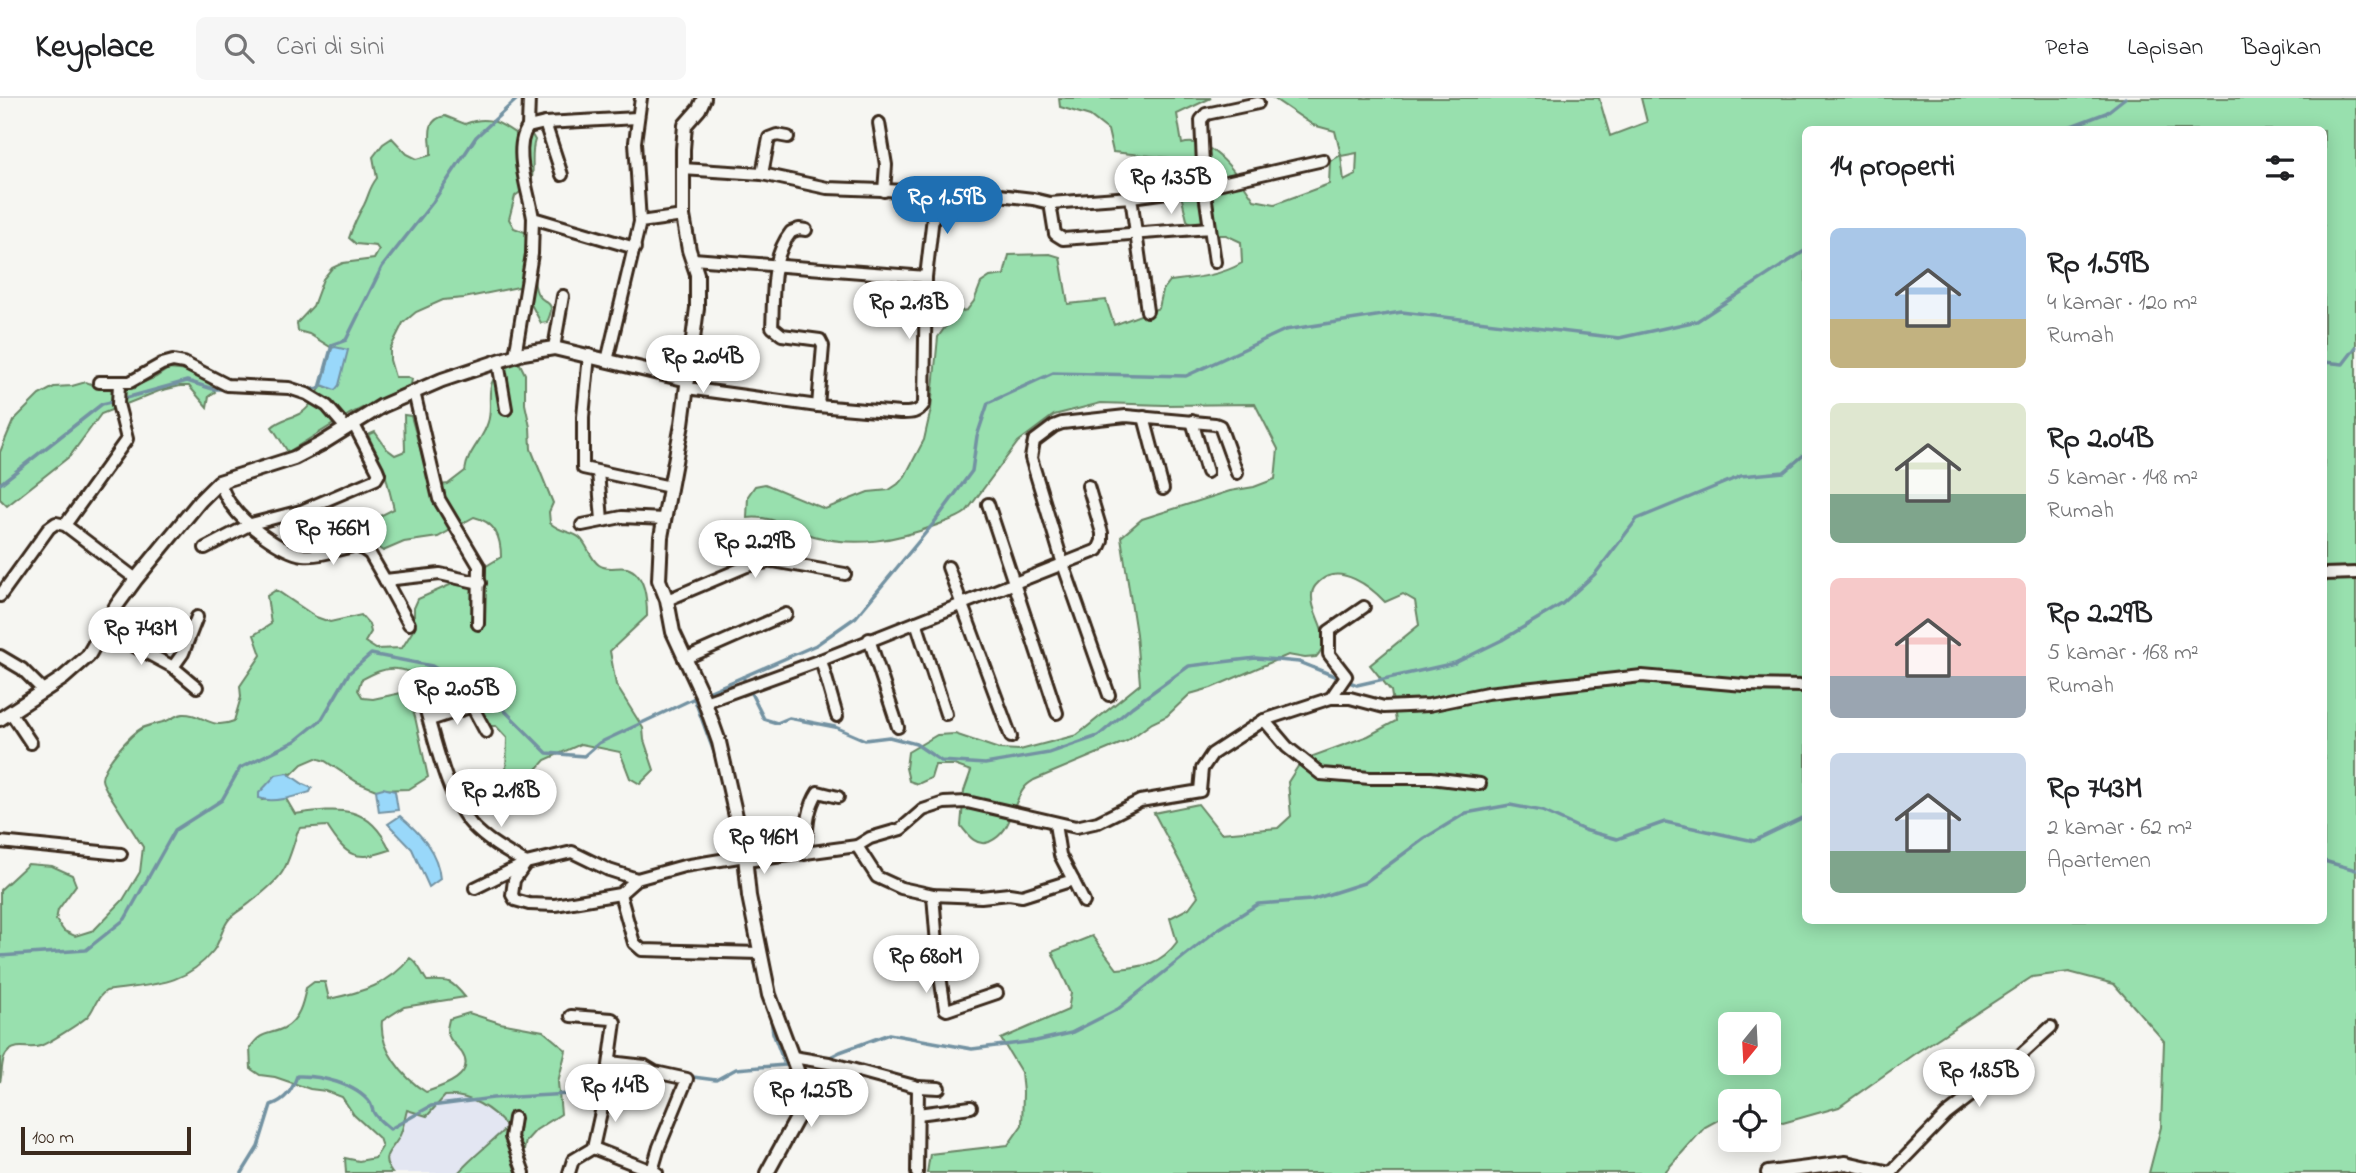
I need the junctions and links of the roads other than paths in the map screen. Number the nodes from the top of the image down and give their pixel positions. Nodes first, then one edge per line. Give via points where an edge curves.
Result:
1 (529, 98) edge
2 (640, 98) edge
3 (704, 98) edge
4 (1258, 103) dead end
5 (637, 118) junction
6 (879, 122) dead end
7 (545, 123) junction
8 (528, 127) junction
9 (788, 137) dead end
10 (1323, 160) dead end
11 (682, 169) junction
12 (762, 174) junction
13 (562, 175) dead end
14 (1204, 187) junction
15 (884, 191) junction
16 (936, 191) junction
17 (1131, 197) junction
18 (1050, 203) junction
19 (682, 216) junction
20 (533, 218) junction
21 (640, 222) junction
22 (1210, 228) junction
23 (806, 230) dead end
24 (1136, 235) junction
25 (635, 248) junction
26 (692, 259) junction
27 (1215, 262) dead end
28 (776, 265) junction
29 (926, 277) junction
30 (564, 296) dead end
31 (1147, 311) dead end
32 (554, 348) junction
33 (589, 355) junction
34 (515, 356) junction
35 (607, 361) junction
36 (498, 362) junction
37 (99, 382) dead end
38 (688, 384) junction
39 (414, 392) junction
40 (119, 394) junction
41 (818, 406) junction
42 (506, 409) dead end
43 (1144, 417) junction
44 (1192, 421) junction
45 (349, 426) junction
46 (598, 472) junction
47 (1207, 472) dead end
48 (1237, 473) dead end
49 (219, 482) junction
50 (670, 486) junction
51 (1088, 486) dead end
52 (1163, 489) dead end
53 (989, 504) dead end
54 (664, 519) junction
55 (602, 520) junction
56 (251, 524) junction
57 (65, 525) junction
58 (582, 525) dead end
59 (205, 548) dead end
60 (1063, 564) junction
61 (948, 566) dead end
62 (2356, 573) edge
63 (845, 574) dead end
64 (2327, 574) edge
65 (136, 579) junction
66 (385, 580) junction
67 (480, 583) junction
68 (1016, 583) junction
69 (0, 596) edge
70 (667, 600) junction
71 (961, 604) junction
72 (1364, 607) dead end
73 (786, 614) dead end
74 (197, 617) dead end
75 (916, 622) junction
76 (107, 624) junction
77 (409, 624) dead end
78 (478, 624) dead end
79 (869, 639) junction
80 (0, 656) edge
81 (684, 659) junction
82 (821, 660) junction
83 (173, 667) junction
84 (1802, 685) edge
85 (197, 687) dead end
86 (43, 690) junction
87 (1109, 695) dead end
88 (422, 697) dead end
89 (703, 697) junction
90 (1331, 698) junction
91 (1057, 713) dead end
92 (946, 714) dead end
93 (5, 716) edge
94 (837, 716) dead end
95 (430, 720) junction
96 (1264, 720) junction
97 (898, 727) dead end
98 (486, 733) dead end
99 (1011, 737) dead end
100 (31, 743) dead end
101 (1480, 784) dead end
102 (838, 797) dead end
103 (1055, 824) junction
104 (0, 842) edge
105 (857, 846) junction
106 (121, 854) dead end
107 (805, 854) junction
108 (742, 858) junction
109 (526, 863) junction
110 (637, 879) junction
111 (1073, 880) junction
112 (475, 888) dead end
113 (620, 894) junction
114 (933, 894) junction
115 (1084, 902) dead end
116 (754, 953) junction
117 (997, 993) dead end
118 (571, 1016) dead end
119 (2051, 1027) dead end
120 (795, 1063) junction
121 (609, 1067) junction
122 (918, 1087) junction
123 (939, 1088) dead end
124 (971, 1107) dead end
125 (918, 1114) junction
126 (514, 1118) dead end
127 (593, 1148) junction
128 (1844, 1168) edge
129 (654, 1172) edge
130 (524, 1173) edge
131 (569, 1173) edge
132 (766, 1173) edge
133 (917, 1173) edge
134 (1768, 1173) edge
135 (1890, 1173) edge

1 - 8 street
2 - 5 street
3 - 11 street via 685,125
4 - 14 street via 1206,114 1201,120
5 - 7 street
5 - 21 street
6 - 15 street via 886,164
7 - 8 street
7 - 13 street
8 - 20 street via 520,142
9 - 12 street via 769,138
10 - 14 street
11 - 12 street
11 - 19 street
12 - 15 street via 827,188
14 - 17 street
14 - 22 street
15 - 16 street
16 - 18 street
16 - 29 street
17 - 18 street
17 - 24 street
18 - 24 street via 1055,234 1063,239
19 - 21 street
19 - 26 street
20 - 25 street
20 - 34 street via 532,254
21 - 25 street
22 - 24 street
22 - 27 street
23 - 28 street via 790,232
24 - 31 street
25 - 35 street
26 - 28 street
26 - 38 street via 697,308
28 - 29 street
28 - 41 street via 772,327 782,335 821,340
29 - 41 street via 924,404 920,409 900,413
30 - 32 street
32 - 33 street
32 - 34 street
33 - 35 street
33 - 46 street via 582,466
34 - 36 street
35 - 38 street
36 - 39 street
36 - 42 street
37 - 40 street
38 - 41 street
38 - 50 street
39 - 45 street
39 - 67 street via 439,499 477,560
40 - 45 street via 173,361 227,385 289,388 306,394
40 - 57 street via 127,439
43 - 44 street
43 - 52 street
43 - 60 street via 1062,423 1034,441 1031,458
44 - 47 street
44 - 48 street via 1220,426
45 - 49 street via 295,458
45 - 56 street via 377,470 376,479 301,511
46 - 50 street
46 - 55 street
49 - 56 street via 230,503
49 - 65 street
50 - 54 street
51 - 60 street via 1102,541 1097,550
53 - 68 street
54 - 55 street
54 - 70 street via 659,580
55 - 58 street
56 - 59 street
56 - 66 street via 284,548 304,555 357,545 370,554
57 - 65 street
57 - 69 street via 52,524
60 - 68 street
60 - 87 street
61 - 71 street
62 - 64 street
63 - 70 street via 774,561 747,566
65 - 76 street
66 - 67 street via 440,574
66 - 77 street
67 - 78 street
68 - 71 street
68 - 91 street
70 - 81 street
71 - 75 street
71 - 99 street
72 - 90 street via 1329,631 1329,654 1343,680
73 - 81 street
74 - 83 street
75 - 79 street
75 - 92 street
76 - 83 street via 134,646
76 - 86 street via 78,667
79 - 82 street
79 - 97 street
80 - 86 street
81 - 89 street
82 - 89 street
82 - 94 street
83 - 85 street
84 - 90 street via 1642,676 1487,693 1429,705 1384,707
86 - 93 street
88 - 95 street
89 - 108 street via 719,742
90 - 96 street
93 - 100 street
95 - 98 street via 470,707
95 - 109 street via 450,785 466,817
96 - 101 street via 1287,747 1321,774
96 - 103 street via 1212,754 1202,769 1200,791 1140,801 1087,825
102 - 107 street via 818,792 814,798
103 - 105 street via 967,802 944,803 923,810 901,830
103 - 111 street via 1060,855
104 - 106 street
105 - 107 street
105 - 114 street via 877,877 901,888
107 - 108 street
108 - 110 street via 684,866
108 - 116 street
109 - 110 street via 576,852
109 - 112 street
109 - 113 street via 511,891 521,902 555,905
110 - 113 street
111 - 114 street via 1022,896
111 - 115 street
113 - 116 street via 634,943 642,950
114 - 117 street via 945,1009
116 - 120 street
118 - 121 street via 614,1020
119 - 135 street via 1946,1115
120 - 122 street via 816,1060
120 - 132 street via 802,1093 800,1111
121 - 127 street
121 - 129 street via 645,1066 687,1081 666,1128
122 - 123 street
122 - 125 street
124 - 125 street
125 - 133 street
126 - 130 street via 510,1136
127 - 129 street
127 - 131 street via 573,1160
128 - 134 street
128 - 135 street

